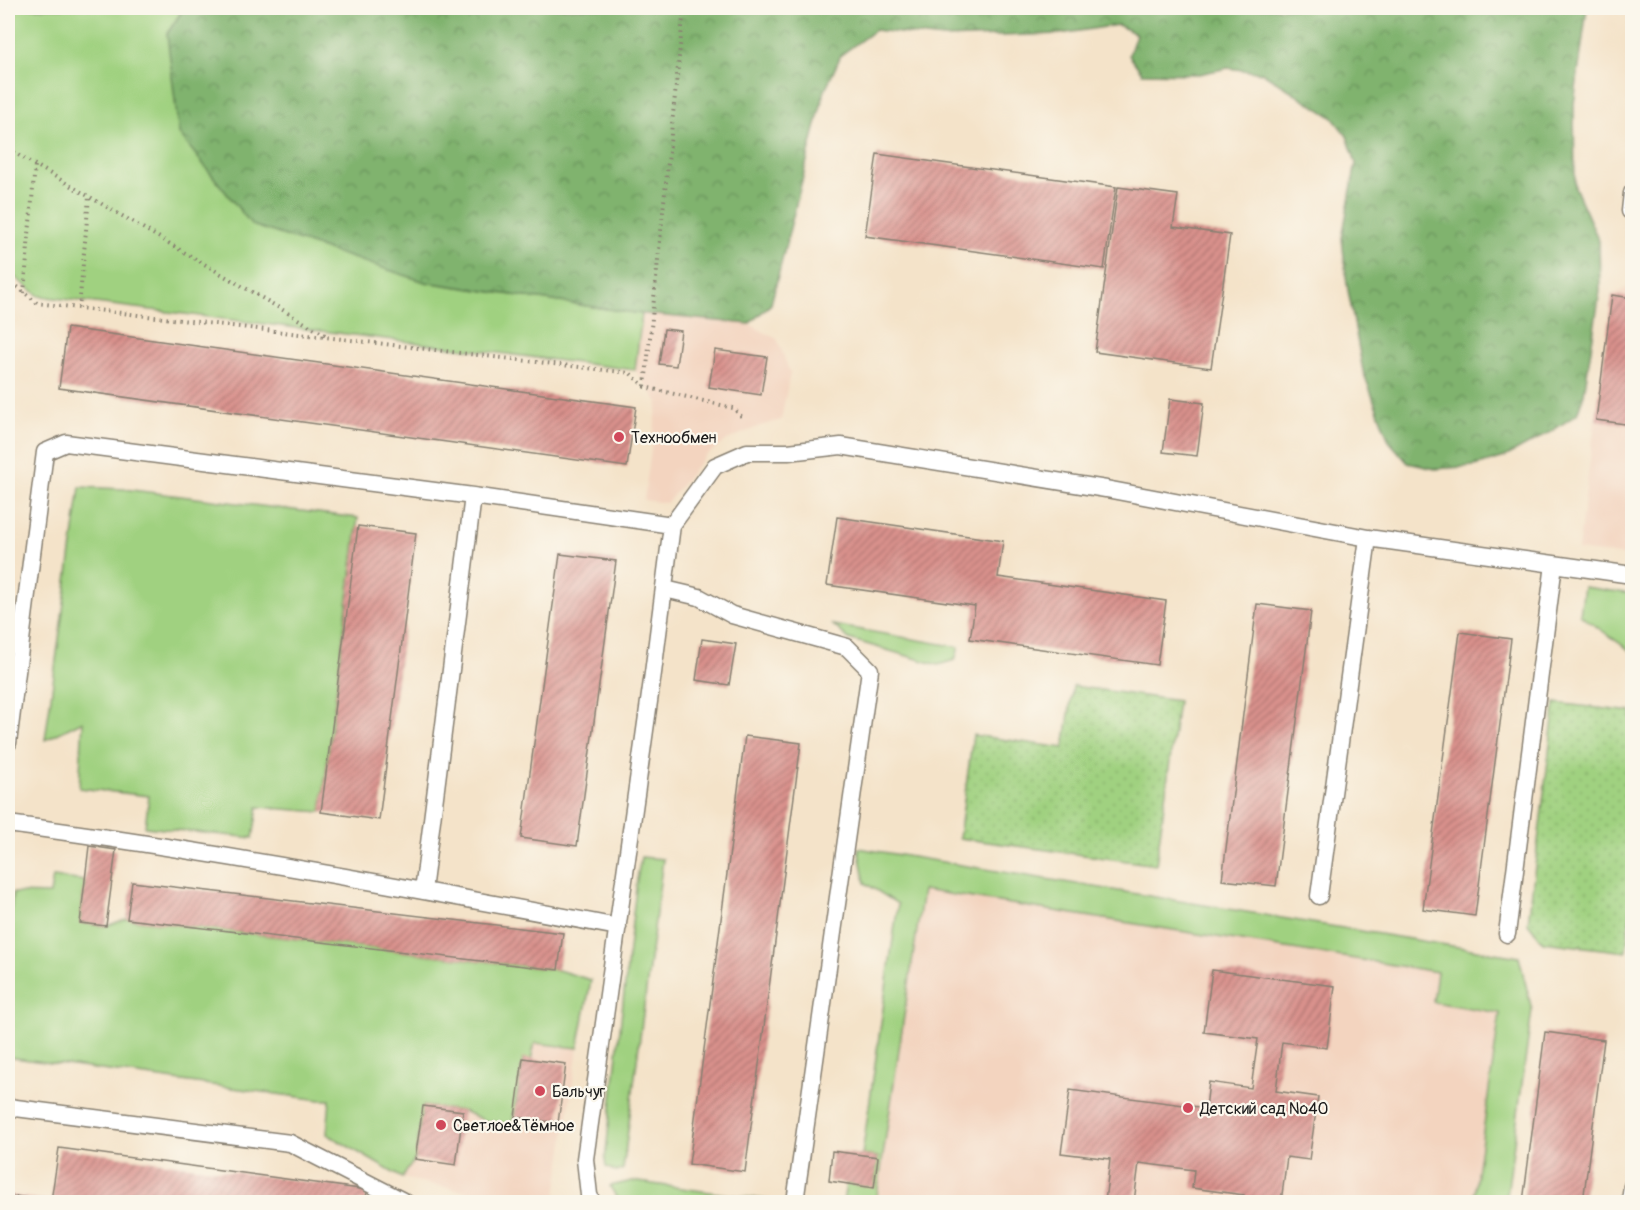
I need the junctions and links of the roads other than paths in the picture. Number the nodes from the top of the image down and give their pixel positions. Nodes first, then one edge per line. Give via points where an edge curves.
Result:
1 (1632, 193) edge
2 (1630, 211) dead end
3 (473, 496) junction
4 (672, 525) junction
5 (1368, 538) junction
6 (1554, 564) junction
7 (1632, 575) edge
8 (665, 589) junction
9 (8, 743) edge
10 (8, 824) edge
11 (423, 891) junction
12 (1319, 896) dead end
13 (618, 927) junction
14 (1508, 934) dead end
15 (8, 1107) edge
16 (1632, 1186) edge
17 (405, 1203) edge
18 (592, 1203) edge
19 (795, 1203) edge
20 (1630, 1203) edge

1 - 2 lane
3 - 4 lane
3 - 9 lane via 66,444 45,452
3 - 11 lane
4 - 5 lane via 715,466 747,452 841,446 1106,489
4 - 8 lane
5 - 6 lane
5 - 12 lane
6 - 7 lane
6 - 14 lane
8 - 13 lane
8 - 19 lane via 699,597 732,615 847,647 870,670
10 - 11 lane
11 - 13 lane
13 - 18 lane via 585,1159
15 - 17 lane via 290,1143
16 - 20 lane

